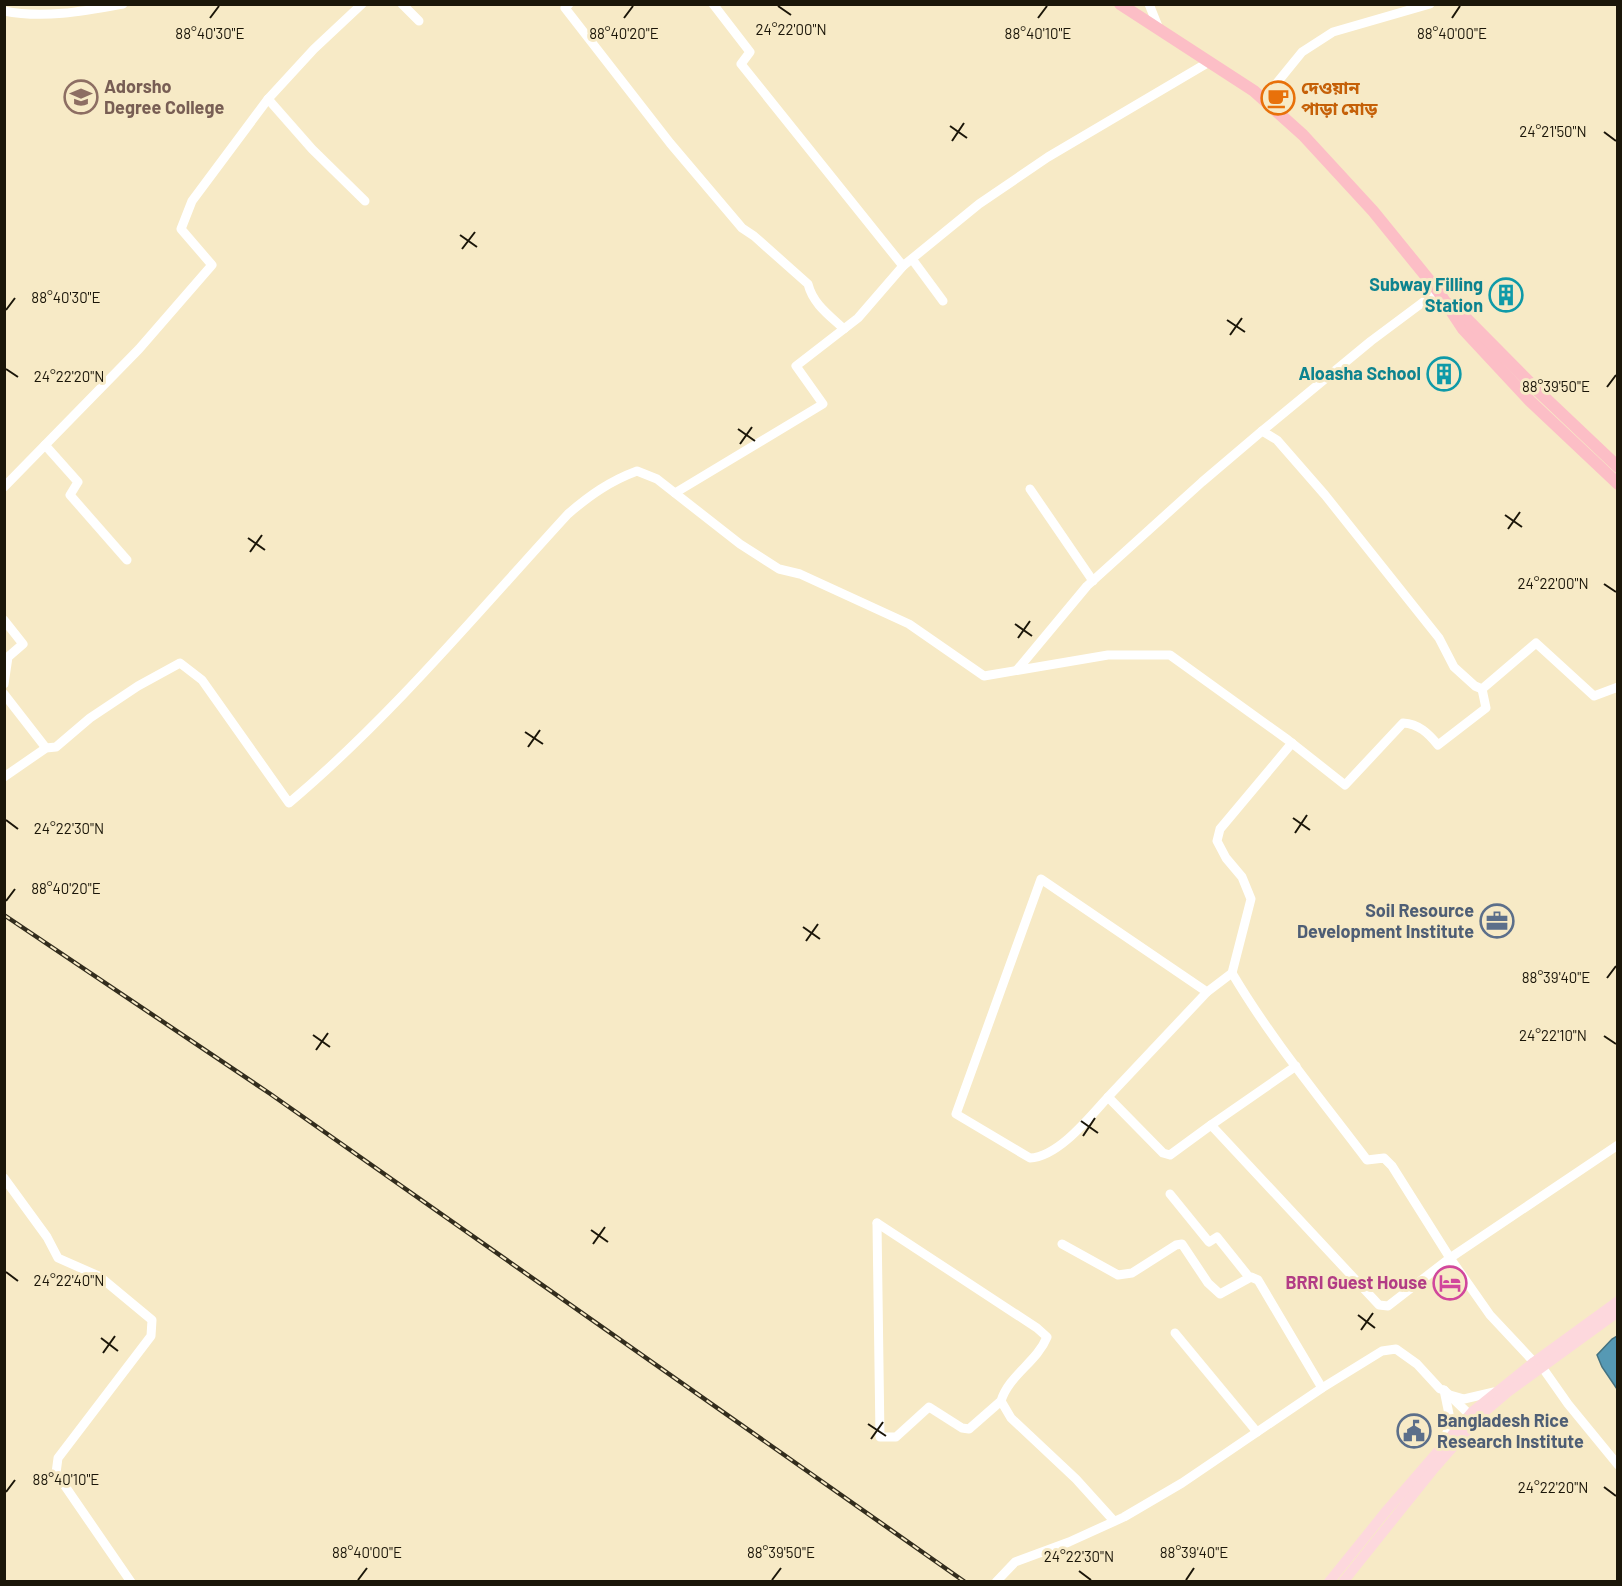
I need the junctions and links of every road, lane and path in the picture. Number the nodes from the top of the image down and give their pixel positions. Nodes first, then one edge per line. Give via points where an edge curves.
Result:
1 (123, 4) edge
2 (362, 4) edge
3 (402, 4) edge
4 (569, 4) edge
5 (714, 4) edge
6 (1120, 4) edge
7 (1149, 4) edge
8 (1430, 4) edge
9 (4, 11) edge
10 (419, 21) dead end
11 (1159, 29) junction
12 (1209, 62) junction
13 (268, 99) junction
14 (1263, 100) junction
15 (365, 201) dead end
16 (912, 259) junction
17 (903, 266) junction
18 (1438, 291) junction
19 (943, 300) dead end
20 (844, 329) junction
21 (1263, 430) junction
22 (45, 445) junction
23 (1617, 467) edge
24 (1617, 484) edge
25 (4, 487) edge
26 (1030, 489) dead end
27 (675, 493) junction
28 (127, 560) dead end
29 (1093, 581) junction
30 (4, 620) edge
31 (1017, 670) junction
32 (4, 684) edge
33 (1617, 687) edge
34 (1482, 689) junction
35 (4, 694) edge
36 (1292, 743) junction
37 (46, 748) junction
38 (4, 777) edge
39 (1232, 973) junction
40 (1207, 992) junction
41 (1296, 1066) junction
42 (1108, 1097) junction
43 (1211, 1125) junction
44 (1617, 1145) edge
45 (4, 1178) edge
46 (1170, 1194) dead end
47 (1062, 1244) dead end
48 (1450, 1258) junction
49 (1249, 1277) junction
50 (1617, 1302) edge
51 (1617, 1312) edge
52 (1175, 1333) dead end
53 (1538, 1364) junction
54 (1322, 1388) junction
55 (1446, 1392) junction
56 (1494, 1392) junction
57 (1001, 1401) junction
58 (1470, 1415) junction
59 (1257, 1432) junction
60 (1443, 1445) junction
61 (1617, 1465) edge
62 (1114, 1521) junction
63 (131, 1581) edge
64 (996, 1581) edge
65 (1329, 1581) edge
66 (1343, 1581) edge

1 - 9 street via 74,13
2 - 13 street
3 - 10 street
4 - 20 street via 565,8 670,143 742,228 808,284 811,296
5 - 17 street via 750,52 741,64
6 - 11 highway
7 - 11 street
8 - 14 street via 1333,32 1302,52
11 - 12 highway
12 - 14 highway
12 - 16 street via 1048,157 979,204
13 - 15 street
13 - 22 street via 192,201 181,229 212,265
14 - 18 highway via 1303,135
16 - 17 street
16 - 19 street
17 - 20 street
18 - 21 street
18 - 23 highway
18 - 24 highway via 1463,329 1530,401
20 - 27 street via 796,366 823,404
21 - 29 street
21 - 34 street via 1277,440 1325,495 1438,638 1454,667
22 - 25 street
22 - 28 street via 78,482 70,495
26 - 29 street
27 - 31 street via 779,569 800,574 909,624 984,676
27 - 37 street via 657,479 637,471 588,496 413,684 330,769 289,803 202,680 180,663 90,718 56,747
29 - 31 street
30 - 32 street via 23,645 8,657
31 - 36 street via 1108,655 1170,655
33 - 34 street via 1594,696 1536,643
34 - 36 street via 1486,708 1438,745 1428,732 1403,723 1345,785
35 - 37 street
36 - 39 street via 1220,829 1217,841 1242,877 1251,899
37 - 38 street
39 - 40 street
39 - 41 street
40 - 42 street
40 - 42 street via 1041,879 956,1114 1030,1158 1042,1158 1078,1130
41 - 43 street
41 - 48 street via 1367,1160 1384,1158 1392,1166
42 - 43 street via 1163,1153 1170,1155
43 - 48 street via 1379,1305 1388,1306
44 - 48 street
45 - 63 street via 58,1258 99,1275 152,1320 151,1336 58,1458 56,1473
46 - 49 street via 1209,1242 1217,1236
47 - 49 street via 1118,1275 1132,1274 1182,1244 1220,1294
48 - 53 street via 1490,1316
49 - 54 street via 1258,1280
50 - 53 main road
51 - 53 main road
52 - 59 street
53 - 56 main road
53 - 61 street
53 - 66 main road via 1481,1415
54 - 55 street via 1382,1352 1396,1349
54 - 59 street
55 - 56 street via 1464,1399
55 - 58 street
55 - 60 street via 1449,1427
56 - 58 main road
57 - 57 street via 969,1429 928,1407 896,1437 880,1437 877,1223 1047,1337 1042,1350 1004,1390
57 - 62 street via 1011,1418
58 - 60 main road
59 - 62 street via 1182,1483
60 - 65 main road
62 - 64 street via 1015,1562

